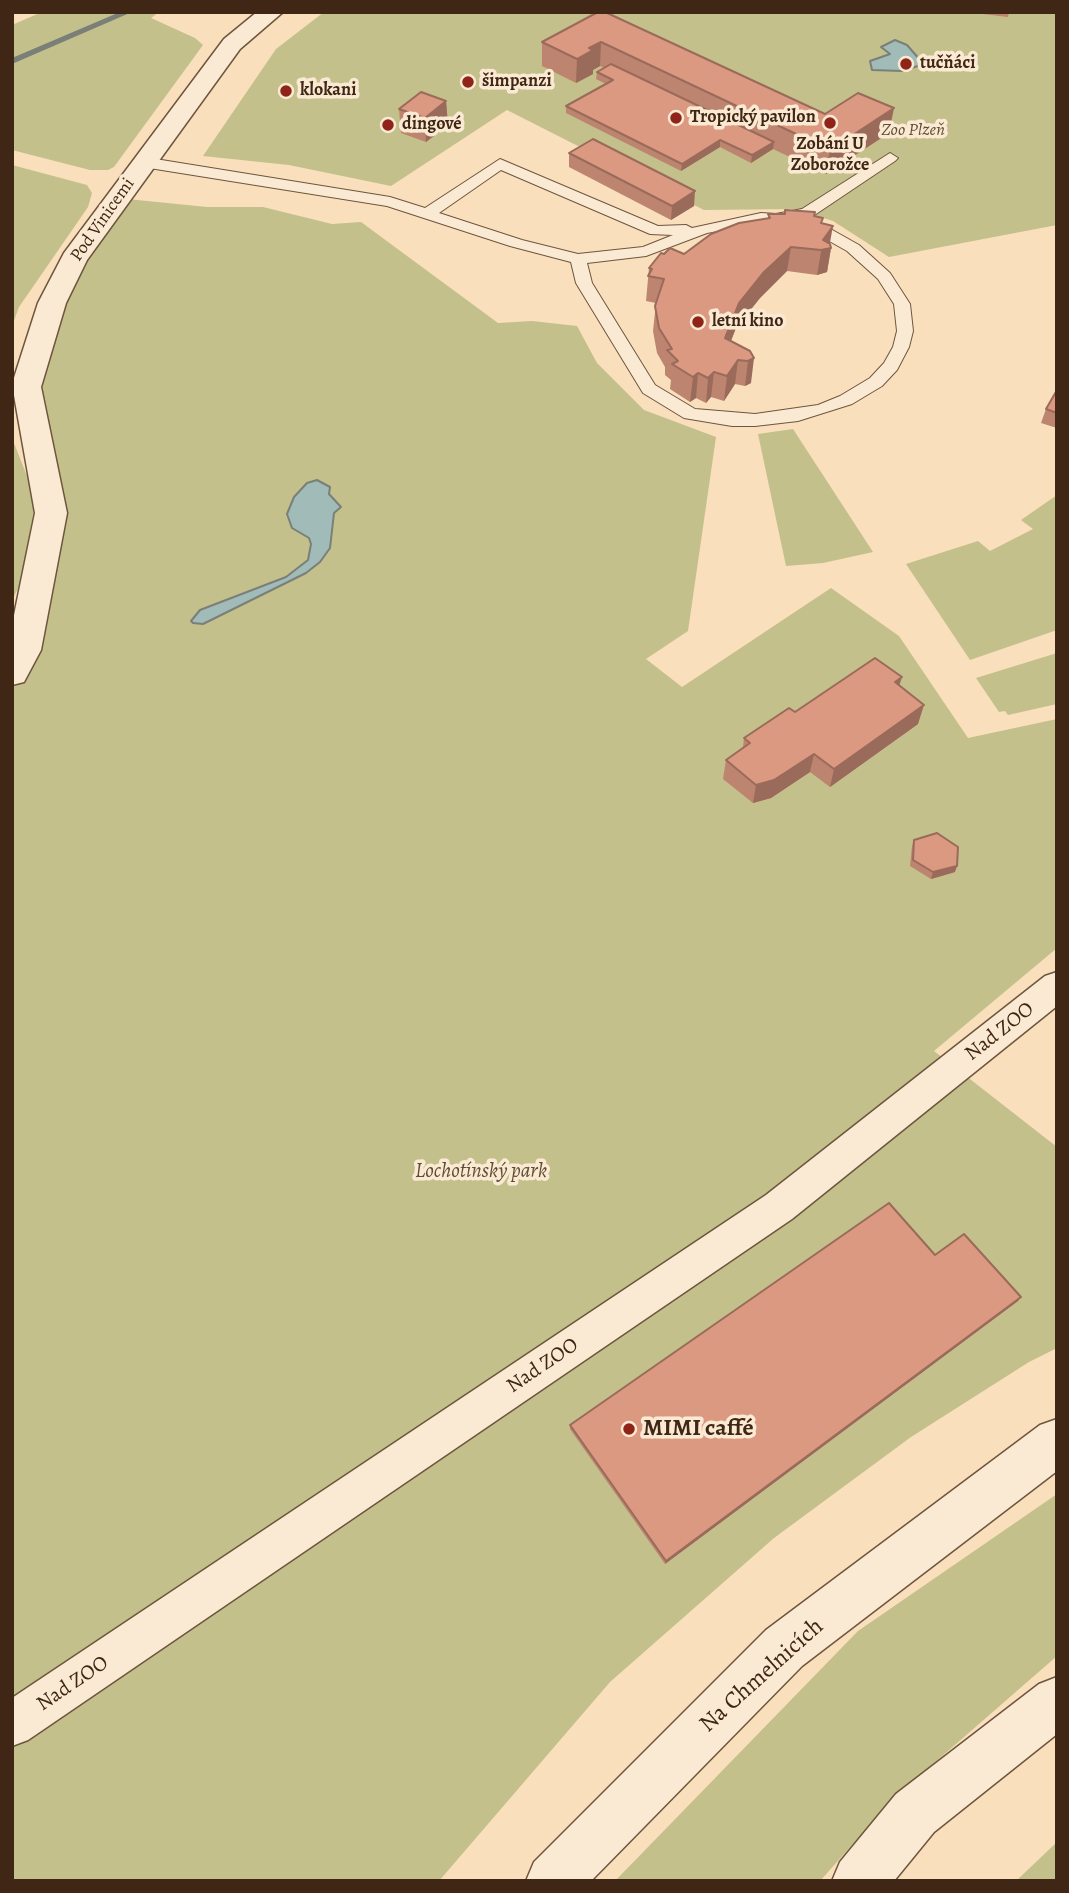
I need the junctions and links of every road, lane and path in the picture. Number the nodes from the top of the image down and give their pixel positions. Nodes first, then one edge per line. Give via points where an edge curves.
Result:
1 (272, 12) edge
2 (890, 158) dead end
3 (143, 162) junction
4 (428, 214) junction
5 (761, 218) junction
6 (704, 229) junction
7 (578, 259) junction
8 (12, 673) edge
9 (1057, 986) edge
10 (1057, 1442) edge
11 (1057, 1702) edge
12 (12, 1724) edge
13 (553, 1881) edge
14 (859, 1881) edge

1 - 3 street, Pod Vinicemi via 232,44
2 - 5 lane via 807,213
3 - 4 lane via 390,202
3 - 8 street, Pod Vinicemi via 74,258 52,303 26,387 51,513 23,650
4 - 6 lane via 500,164 656,231
4 - 7 lane
5 - 6 lane
5 - 7 lane via 812,226 853,248 884,276 901,304 905,331 897,356 876,382 846,400 798,415 755,420 707,418 671,405 649,389 584,283
6 - 7 lane via 646,251
9 - 12 street, Nad ZOO via 779,1207
10 - 13 street, Na Chmelnicích via 784,1648
11 - 14 street via 915,1812

